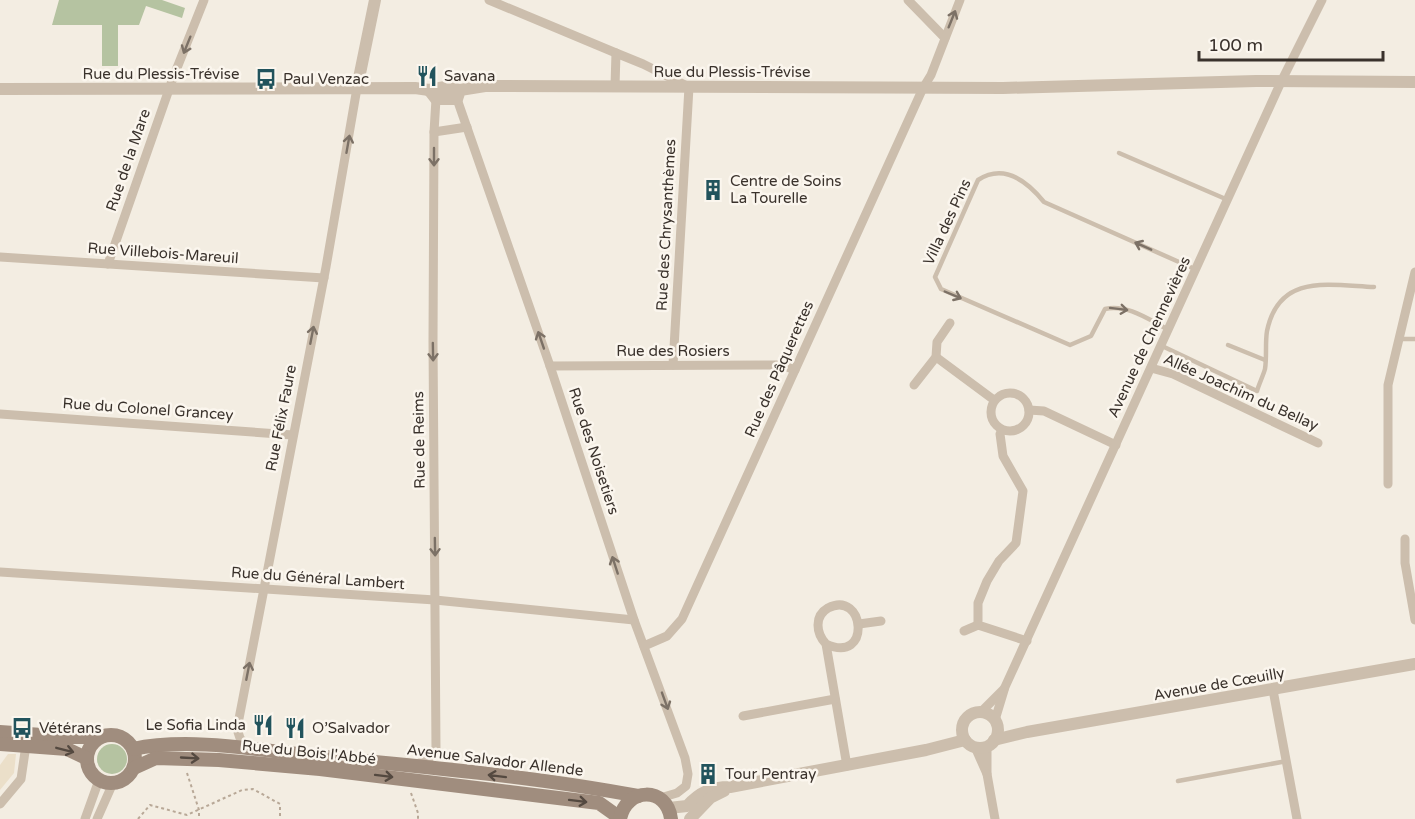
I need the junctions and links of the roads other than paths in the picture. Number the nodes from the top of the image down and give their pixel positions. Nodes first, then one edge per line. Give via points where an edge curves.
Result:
1 (204, 0) edge
2 (375, 0) edge
3 (489, 0) edge
4 (908, 0) edge
5 (960, 0) edge
6 (1322, 0) edge
7 (945, 39) junction
8 (616, 53) junction
9 (1281, 82) junction
10 (1415, 82) edge
11 (615, 86) junction
12 (689, 87) junction
13 (357, 88) junction
14 (923, 88) junction
15 (0, 89) edge
16 (169, 90) junction
17 (433, 94) junction
18 (459, 94) junction
19 (467, 127) junction
20 (434, 132) junction
21 (1119, 153) dead end
22 (1228, 200) junction
23 (0, 257) edge
24 (108, 264) junction
25 (1197, 270) junction
26 (1415, 272) edge
27 (324, 278) junction
28 (1374, 287) dead end
29 (950, 323) dead end
30 (1169, 330) junction
31 (1399, 339) junction
32 (1415, 339) edge
33 (1228, 345) dead end
34 (1162, 346) junction
35 (936, 357) junction
36 (1265, 360) junction
37 (673, 365) junction
38 (550, 366) junction
39 (1151, 368) junction
40 (795, 370) junction
41 (914, 386) dead end
42 (994, 400) junction
43 (1029, 410) junction
44 (0, 414) edge
45 (1002, 430) junction
46 (293, 435) junction
47 (1318, 443) dead end
48 (1116, 445) junction
49 (1388, 484) dead end
50 (1405, 539) dead end
51 (0, 572) edge
52 (263, 589) junction
53 (435, 600) junction
54 (1415, 620) edge
55 (634, 621) junction
56 (881, 621) dead end
57 (859, 624) junction
58 (978, 625) junction
59 (964, 630) dead end
60 (1027, 641) junction
61 (826, 644) junction
62 (644, 646) junction
63 (1415, 664) edge
64 (1005, 687) junction
65 (1273, 690) junction
66 (836, 699) junction
67 (981, 712) junction
68 (743, 716) dead end
69 (996, 723) junction
70 (963, 724) junction
71 (0, 732) edge
72 (1027, 732) junction
73 (99, 737) junction
74 (981, 743) junction
75 (0, 744) edge
76 (26, 745) junction
77 (133, 748) junction
78 (249, 749) junction
79 (926, 750) junction
80 (86, 758) junction
81 (1287, 761) junction
82 (410, 766) junction
83 (847, 766) junction
84 (134, 768) junction
85 (106, 782) junction
86 (1178, 782) dead end
87 (730, 787) junction
88 (638, 796) junction
89 (0, 804) edge
90 (667, 809) edge
91 (85, 819) edge
92 (97, 819) edge
93 (620, 819) edge
94 (690, 819) edge
95 (995, 819) edge
96 (1297, 819) edge

1 -> 16 street, Rue de la Mare
2 - 13 street
3 - 8 street
4 - 7 street
7 -> 5 street, Rue des Pâquerettes
6 - 9 street, Avenue de Chennevières
7 - 14 street, Rue des Pâquerettes
8 - 11 street
8 - 12 street
9 - 10 street, Rue du Plessis-Trévise
9 - 14 street, Rue du Plessis-Trévise
9 - 22 street, Avenue de Chennevières
11 - 12 street, Rue du Plessis-Trévise
11 - 18 street, Rue du Plessis-Trévise via 485,86
12 - 14 street, Rue du Plessis-Trévise
12 - 37 street, Rue des Chrysanthèmes
13 - 16 street, Rue du Plessis-Trévise
13 - 17 street, Rue du Plessis-Trévise via 415,88
27 -> 13 street, Rue Félix Faure
14 - 40 street, Rue des Pâquerettes
15 - 16 street, Rue du Plessis-Trévise
16 - 24 street, Rue de la Mare
17 - 18 street, Rue du Plessis-Trévise via 446,87
17 - 20 street, Rue de Reims
18 - 19 street, Rue des Noisetiers
19 - 20 street
38 -> 19 street, Rue des Noisetiers
20 -> 53 street, Rue de Reims
21 - 22 lane
22 - 25 street, Avenue de Chennevières
23 - 24 street, Rue Villebois-Mareuil
24 - 27 street, Rue Villebois-Mareuil
25 - 30 street, Avenue de Chennevières
25 -> 30 lane, Villa des Pins via 1044,202 1031,186 1000,172 978,180 935,278 940,290 1070,345 1091,336 1105,309 1115,307
26 - 31 street
46 -> 27 street, Rue Félix Faure
28 - 36 lane via 1318,284 1283,298 1272,310
29 - 35 street via 937,342
30 - 34 street, Avenue de Chennevières
31 - 32 lane
31 - 49 street via 1388,385
33 - 36 lane
34 - 36 lane via 1257,391
34 - 39 street, Avenue de Chennevières
35 - 41 street
35 - 42 street
37 - 38 street, Rue des Rosiers
37 - 40 street, Rue des Rosiers via 782,365
55 -> 38 street, Rue des Noisetiers
39 - 47 street, Allée Joachim du Bellay via 1173,374
39 - 48 street, Avenue de Chennevières
40 - 62 street, Rue des Pâquerettes via 682,619 667,636
42 - 43 street via 1015,393
42 - 45 street via 990,414
43 - 45 street via 1019,429
43 - 48 street via 1044,411
44 - 46 street, Rue du Colonel Grancey
45 - 58 street via 1003,456 1023,490 1016,543 987,581 978,603
46 - 52 street, Rue Félix Faure
48 - 60 street, Avenue de Chennevières
50 - 54 street
51 - 52 street, Rue du Général Lambert
52 - 53 street, Rue du Général Lambert
78 -> 52 street, Rue Félix Faure via 237,729
53 - 55 street, Rue du Général Lambert
53 - 82 street, Rue de Reims via 436,749 428,760
55 - 62 street, Rue des Noisetiers
56 - 57 street
57 - 61 street via 859,632 849,645 842,648
57 - 61 street via 851,610 843,606 827,609 818,622 820,638
58 - 59 street
58 - 60 street
60 - 64 street, Avenue de Chennevières
61 - 66 street
62 -> 90 street, Rue des Noisetiers via 688,774 686,786
63 - 65 street, Avenue de Cœuilly
64 - 67 street, Avenue de Chennevières
64 - 69 street, Avenue de Chennevières
65 - 72 street, Avenue de Cœuilly
65 - 81 street
66 - 68 street
66 - 83 street
67 - 69 street
67 - 70 street via 970,715
69 - 72 street, Avenue de Cœuilly via 1002,729
69 - 74 street via 998,730
70 - 74 street via 963,735
70 - 79 street, Avenue de Cœuilly
71 - 73 main road
72 - 74 street, Avenue de Cœuilly
73 - 77 main road via 119,735
73 - 80 main road
74 - 79 street, Avenue de Cœuilly
74 - 95 street
75 - 76 main road
76 -> 80 main road via 67,749
76 - 89 street via 21,779
77 - 78 main road, Avenue Salvador Allende via 154,744
77 - 84 main road
78 - 82 main road, Avenue Salvador Allende
79 - 83 street, Avenue de Cœuilly
80 - 85 main road via 88,767
81 - 86 lane
81 - 96 street
88 -> 82 main road, Avenue Salvador Allende
83 - 87 street, Avenue de Cœuilly
84 - 85 main road via 125,778
84 -> 93 main road, Rue du Bois l'Abbé via 156,758 183,758 320,769 599,803
85 - 91 street
85 - 92 street
87 - 90 street, Avenue de Cœuilly via 706,790 687,806
87 - 94 street, Avenue de Cœuilly via 710,798
88 - 90 main road, Avenue Salvador Allende via 645,794
88 - 93 main road via 626,804

